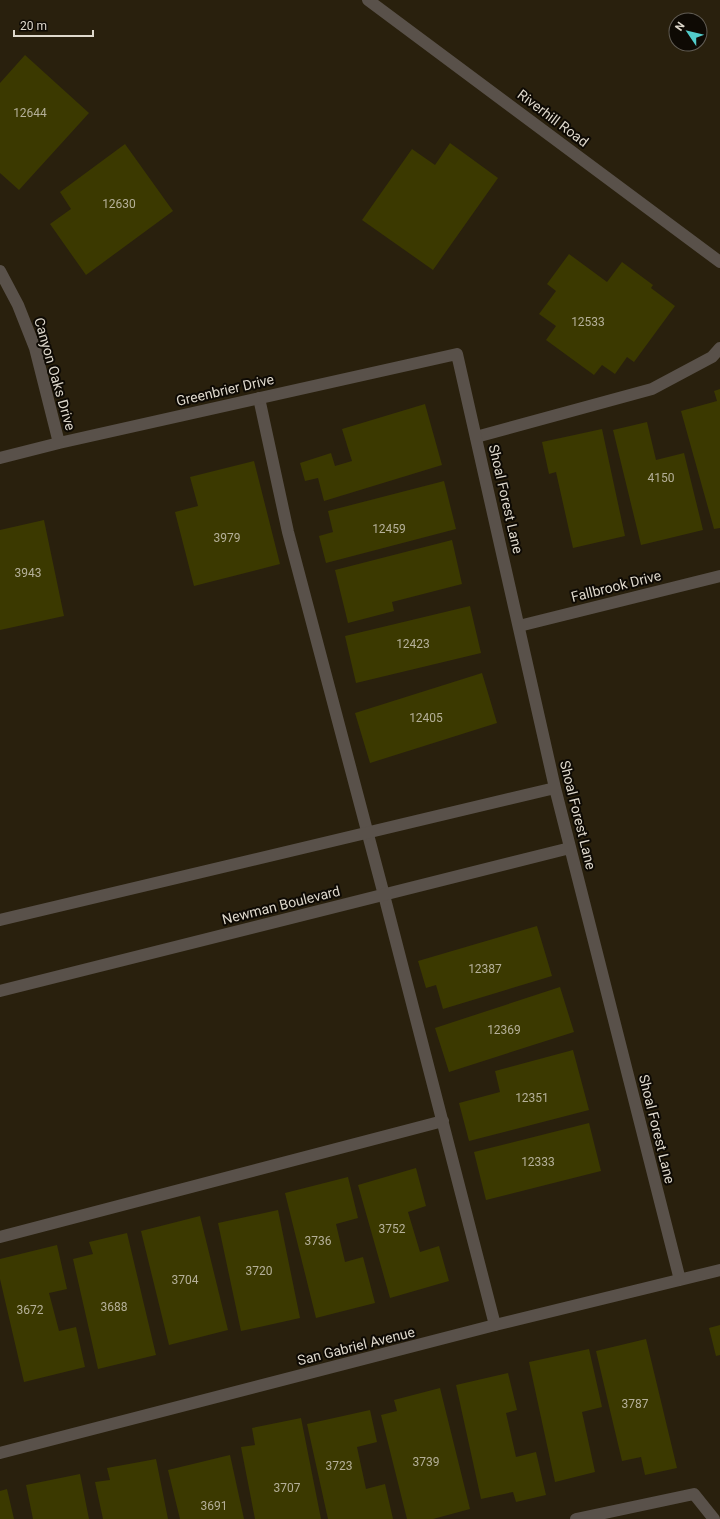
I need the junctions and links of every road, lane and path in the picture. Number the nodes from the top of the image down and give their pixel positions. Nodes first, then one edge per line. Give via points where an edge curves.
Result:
1 (368, 0) edge
2 (720, 262) edge
3 (0, 271) edge
4 (720, 348) edge
5 (458, 354) joint
6 (259, 398) junction
7 (476, 437) junction
8 (59, 443) junction
9 (0, 458) edge
10 (720, 576) edge
11 (519, 626) junction
12 (555, 788) junction
13 (368, 832) junction
14 (570, 848) junction
15 (384, 895) junction
16 (0, 920) edge
17 (0, 991) edge
18 (443, 1120) junction
19 (0, 1237) edge
20 (720, 1270) edge
21 (680, 1280) junction
22 (495, 1325) junction
23 (0, 1453) edge
24 (576, 1519) edge
25 (714, 1519) edge

1 - 2 street, Riverhill Road
3 - 8 street, Canyon Oaks Drive via 18,305 35,348
4 - 7 street via 712,357 652,389
5 - 6 street, Greenbrier Drive
5 - 7 street, Shoal Forest Lane
6 - 8 street, Greenbrier Drive
6 - 13 street via 288,532
7 - 11 street, Shoal Forest Lane
8 - 9 street, Greenbrier Drive
10 - 11 street, Fallbrook Drive
11 - 12 street, Shoal Forest Lane
12 - 13 street
12 - 14 street, Shoal Forest Lane
13 - 15 street
13 - 16 street
14 - 15 street, Newman Boulevard
14 - 21 street, Shoal Forest Lane
15 - 17 street, Newman Boulevard
15 - 18 street
18 - 19 street
18 - 22 street
20 - 21 street, San Gabriel Avenue
21 - 22 street, San Gabriel Avenue
22 - 23 street, San Gabriel Avenue
24 - 25 street via 694,1494

